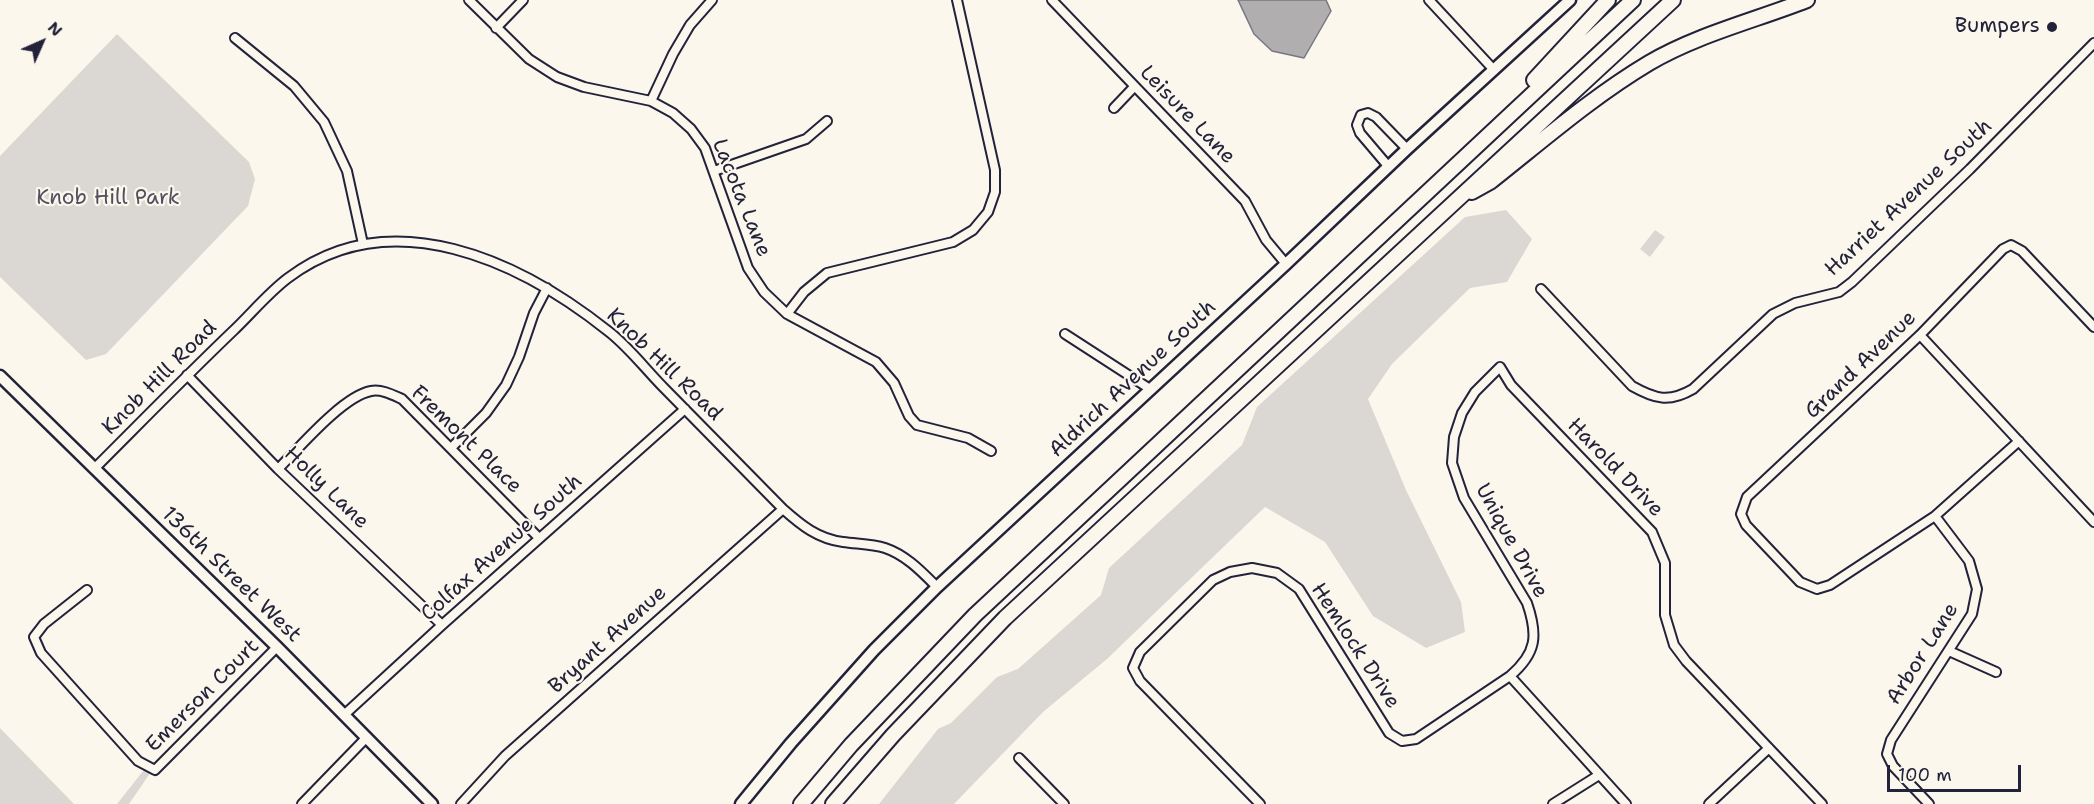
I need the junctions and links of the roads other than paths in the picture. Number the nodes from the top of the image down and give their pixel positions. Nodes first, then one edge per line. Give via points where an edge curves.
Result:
1 (469, 0) edge
2 (523, 0) edge
3 (712, 0) edge
4 (957, 0) edge
5 (1052, 0) edge
6 (1429, 0) edge
7 (1570, 0) edge
8 (1608, 0) edge
9 (1633, 0) edge
10 (1673, 0) edge
11 (1807, 0) edge
12 (496, 28) junction
13 (235, 38) dead end
14 (2094, 43) edge
15 (1494, 70) junction
16 (1134, 87) junction
17 (651, 101) junction
18 (1114, 108) dead end
19 (827, 121) dead end
20 (1407, 148) junction
21 (1460, 159) junction
22 (1388, 166) junction
23 (714, 171) junction
24 (1454, 201) junction
25 (363, 244) junction
26 (1286, 264) junction
27 (547, 288) junction
28 (1541, 289) dead end
29 (787, 314) junction
30 (2094, 327) edge
31 (1065, 334) dead end
32 (1920, 335) junction
33 (1500, 367) joint
34 (187, 375) junction
35 (0, 376) edge
36 (1150, 389) junction
37 (685, 410) junction
38 (2019, 441) junction
39 (451, 448) junction
40 (990, 451) dead end
41 (94, 469) junction
42 (278, 469) junction
43 (783, 509) junction
44 (1935, 516) junction
45 (2094, 522) edge
46 (539, 538) junction
47 (937, 587) junction
48 (87, 590) dead end
49 (442, 625) junction
50 (277, 647) junction
51 (1948, 651) junction
52 (1996, 672) dead end
53 (1510, 676) junction
54 (344, 715) junction
55 (368, 737) junction
56 (1769, 748) junction
57 (1019, 758) dead end
58 (1599, 775) junction
59 (302, 804) edge
60 (432, 804) edge
61 (462, 804) edge
62 (741, 804) edge
63 (801, 804) edge
64 (833, 804) edge
65 (1064, 804) edge
66 (1260, 804) edge
67 (1553, 804) edge
68 (1626, 804) edge
69 (1708, 804) edge
70 (1822, 804) edge
71 (1929, 804) edge

1 - 12 street, Lacota Lane
2 - 12 street
3 - 17 street via 690,25
4 - 29 street via 995,170 995,192 987,212 972,230 953,242 827,273 804,292
5 - 16 street, Leisure Lane
6 - 15 street
7 - 15 street, Aldrich Avenue South
8 - 21 highway
9 - 21 highway
10 - 24 highway
11 - 24 highway via 1650,62 1490,182
12 - 17 street, Lacota Lane via 529,59 557,77 584,87
13 - 25 street via 294,86 324,122 347,171
14 - 28 street, Harriet Avenue South via 1852,282 1839,292 1795,303 1773,314 1681,396 1651,397 1632,386
15 - 20 street, Aldrich Avenue South
16 - 18 street
16 - 26 street, Leisure Lane via 1245,201 1266,240
17 - 23 street, Lacota Lane via 691,129 705,148
19 - 23 street via 806,139
20 - 22 street, Aldrich Avenue South
20 - 22 street via 1376,117 1361,115 1357,125 1360,133
21 - 63 highway via 975,615 851,745
22 - 26 street, Aldrich Avenue South
23 - 29 street, Lacota Lane via 748,268 764,292
24 - 64 highway via 997,626
25 - 27 street, Knob Hill Road via 405,240 444,245 497,263
25 - 34 street, Knob Hill Road via 325,256 288,278
26 - 36 street, Aldrich Avenue South
27 - 37 street, Knob Hill Road via 609,332
27 - 39 street via 506,385 486,413
29 - 40 street, Lacota Lane via 876,362 894,383 917,425 968,438
30 - 32 street, Grand Avenue via 2022,251 2011,245 1995,256
31 - 36 street
32 - 38 street
32 - 44 street, Grand Avenue via 1747,497 1741,514 1746,525 1800,582 1817,589 1830,585
33 - 53 street, Unique Drive via 1462,412 1454,437 1452,463 1464,498 1533,618 1529,657
33 - 56 street, Harold Drive via 1511,385 1652,532 1665,563 1665,615 1674,645
34 - 41 street, Knob Hill Road
34 - 42 street, Holly Lane
35 - 41 street, 136th Street West
36 - 47 street, Aldrich Avenue South
37 - 43 street, Knob Hill Road
37 - 46 street, Colfax Avenue South
38 - 44 street
38 - 45 street
39 - 42 street, Fremont Place via 402,399 371,391 347,402
39 - 46 street, Fremont Place
41 - 50 street, 136th Street West
42 - 49 street, Holly Lane
43 - 47 street, Knob Hill Road via 819,536 873,545 897,554
43 - 61 street, Bryant Avenue via 505,756
44 - 51 street, Arbor Lane via 1970,561 1977,589 1972,614
46 - 49 street, Colfax Avenue South
47 - 62 street, Aldrich Avenue South via 874,650
48 - 50 street, Emerson Court via 44,624 34,637 41,653 138,761 155,770
49 - 54 street, Colfax Avenue South
50 - 54 street, 136th Street West
51 - 52 street
51 - 71 street, Arbor Lane via 1890,740 1887,754 1893,766
53 - 58 street
53 - 66 street, Hemlock Drive via 1416,739 1402,741 1389,733 1299,589 1277,573 1252,568 1213,580 1140,652 1133,668 1140,681
54 - 55 street, 136th Street West
55 - 59 street
55 - 60 street, 136th Street West
56 - 69 street
56 - 70 street, Harold Drive
57 - 65 street
58 - 67 street
58 - 68 street

